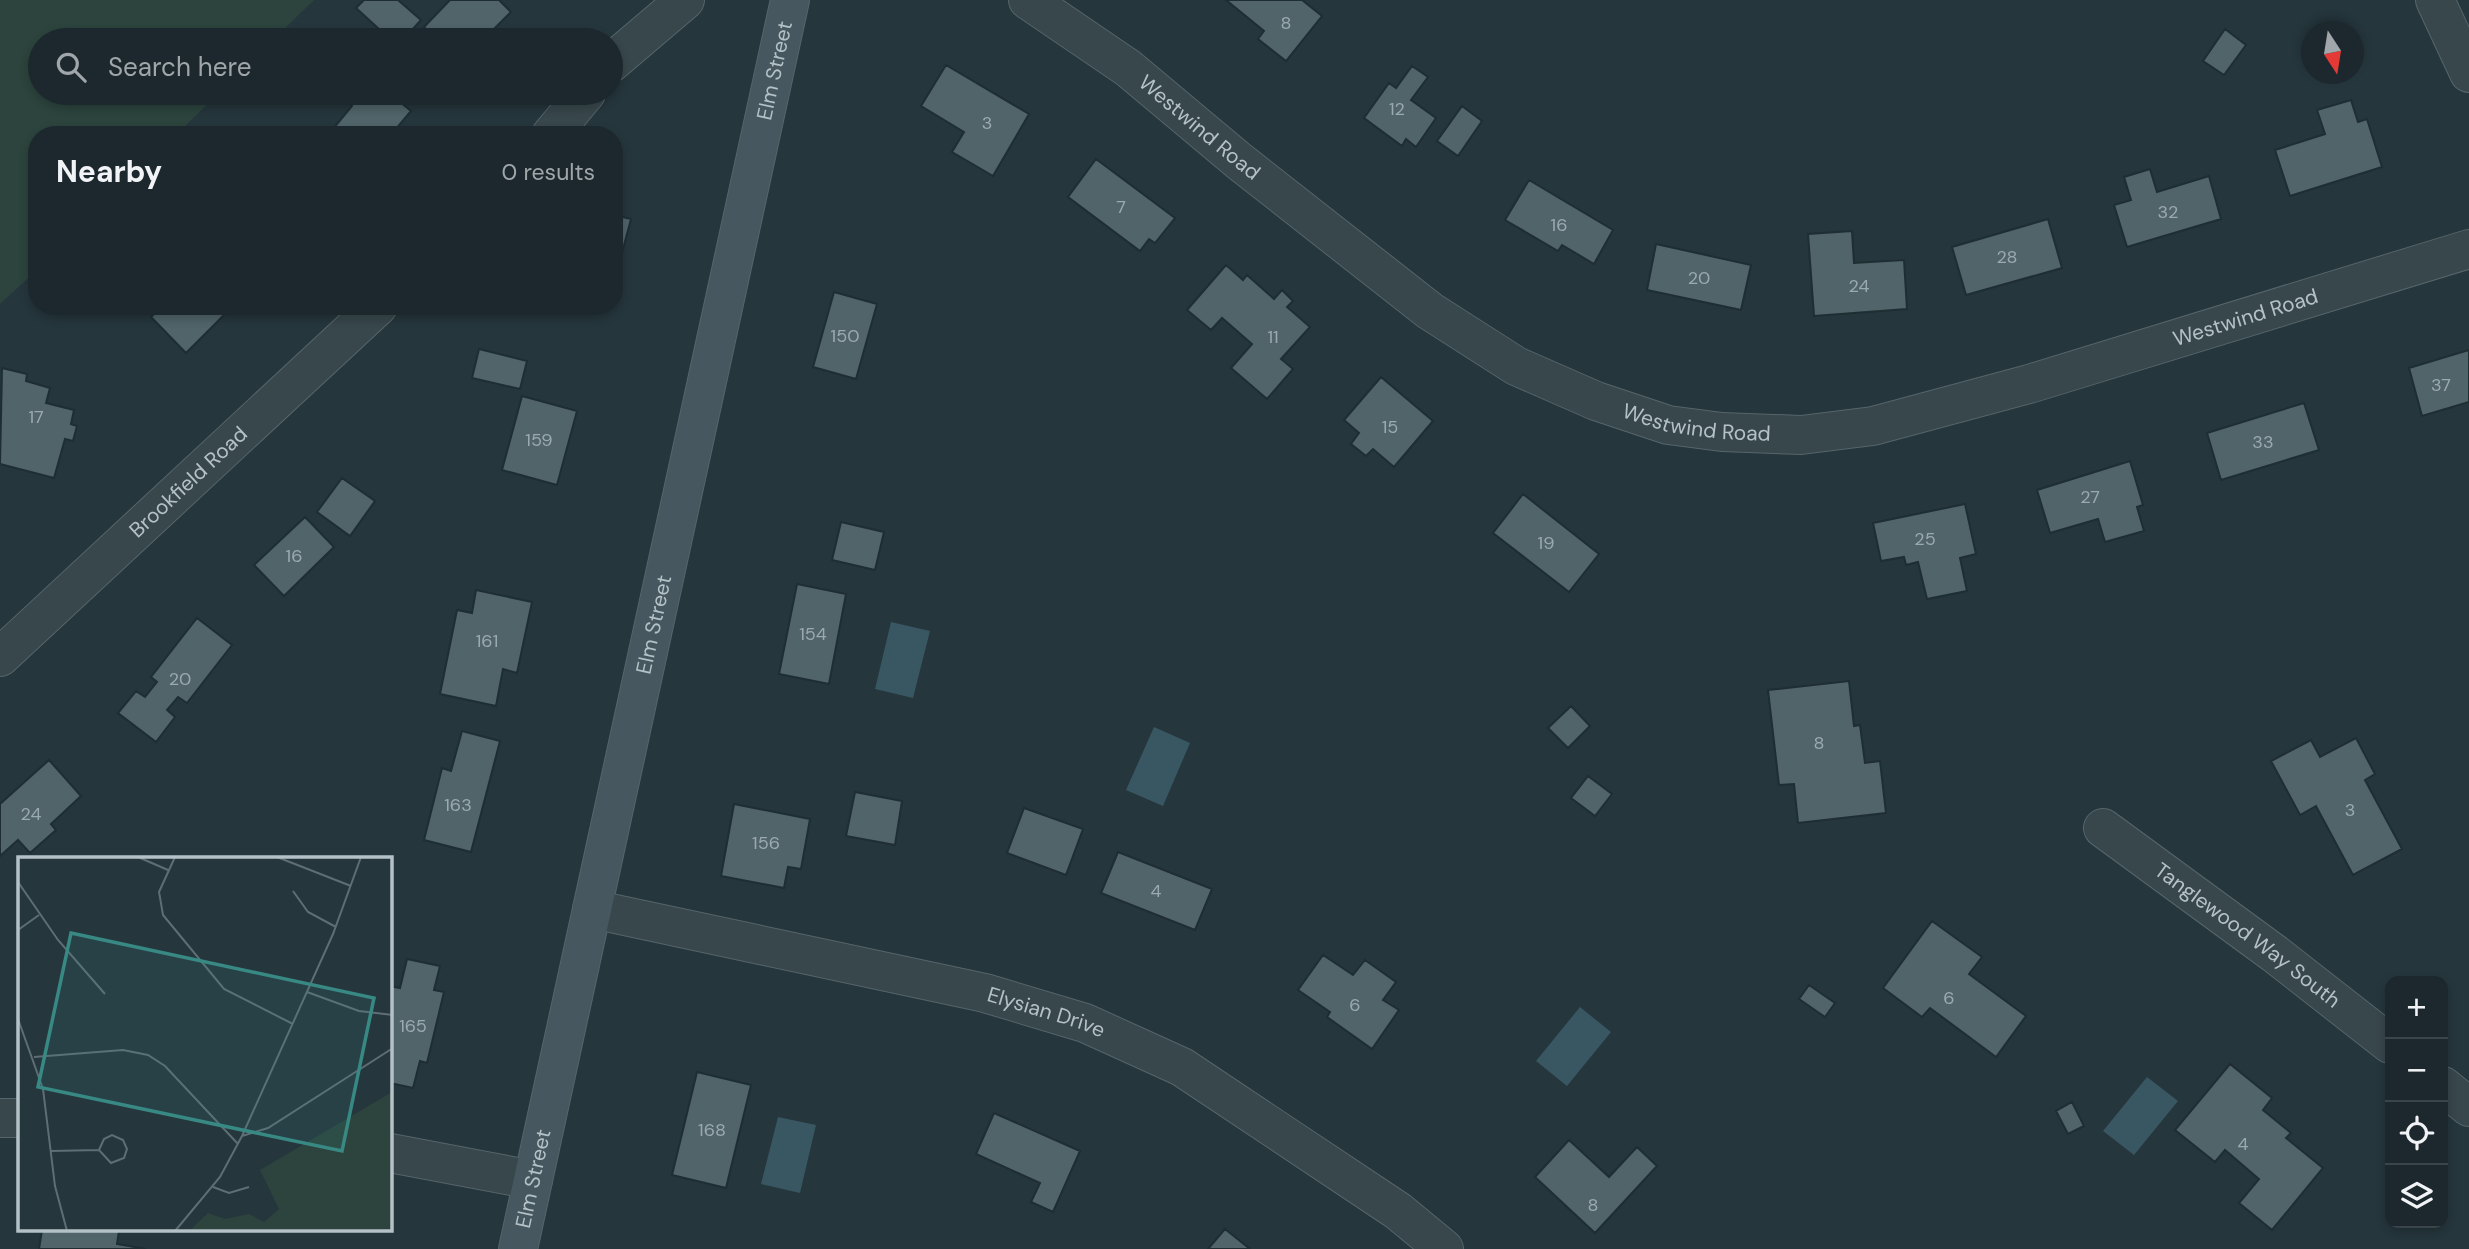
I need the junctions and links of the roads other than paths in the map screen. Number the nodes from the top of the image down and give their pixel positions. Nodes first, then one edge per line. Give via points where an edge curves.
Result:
1 (685, 0) edge
2 (790, 0) edge
3 (1028, 0) edge
4 (2434, 0) edge
5 (623, 53) edge
6 (2469, 74) edge
7 (576, 105) edge
8 (558, 126) edge
9 (2469, 249) edge
10 (368, 315) edge
11 (0, 657) edge
12 (2103, 828) dead end
13 (592, 909) junction
14 (2385, 1040) edge
15 (2448, 1090) edge
16 (2469, 1107) edge
17 (0, 1118) edge
18 (18, 1118) edge
19 (392, 1153) edge
20 (533, 1180) junction
21 (518, 1249) edge
22 (1444, 1249) edge

1 - 5 street
2 - 13 main road, Elm Street
3 - 9 street, Westwind Road via 1128,68 1430,311 1517,366 1596,401 1668,425 1801,435 1873,426 2029,384
4 - 6 street
7 - 8 street
10 - 11 street, Brookfield Road
12 - 14 street, Tanglewood Way South
13 - 20 main road, Elm Street
13 - 22 street, Elysian Drive via 985,993 1085,1023 1182,1066 1398,1211
15 - 16 street
17 - 18 street
19 - 20 street
20 - 21 main road, Elm Street

